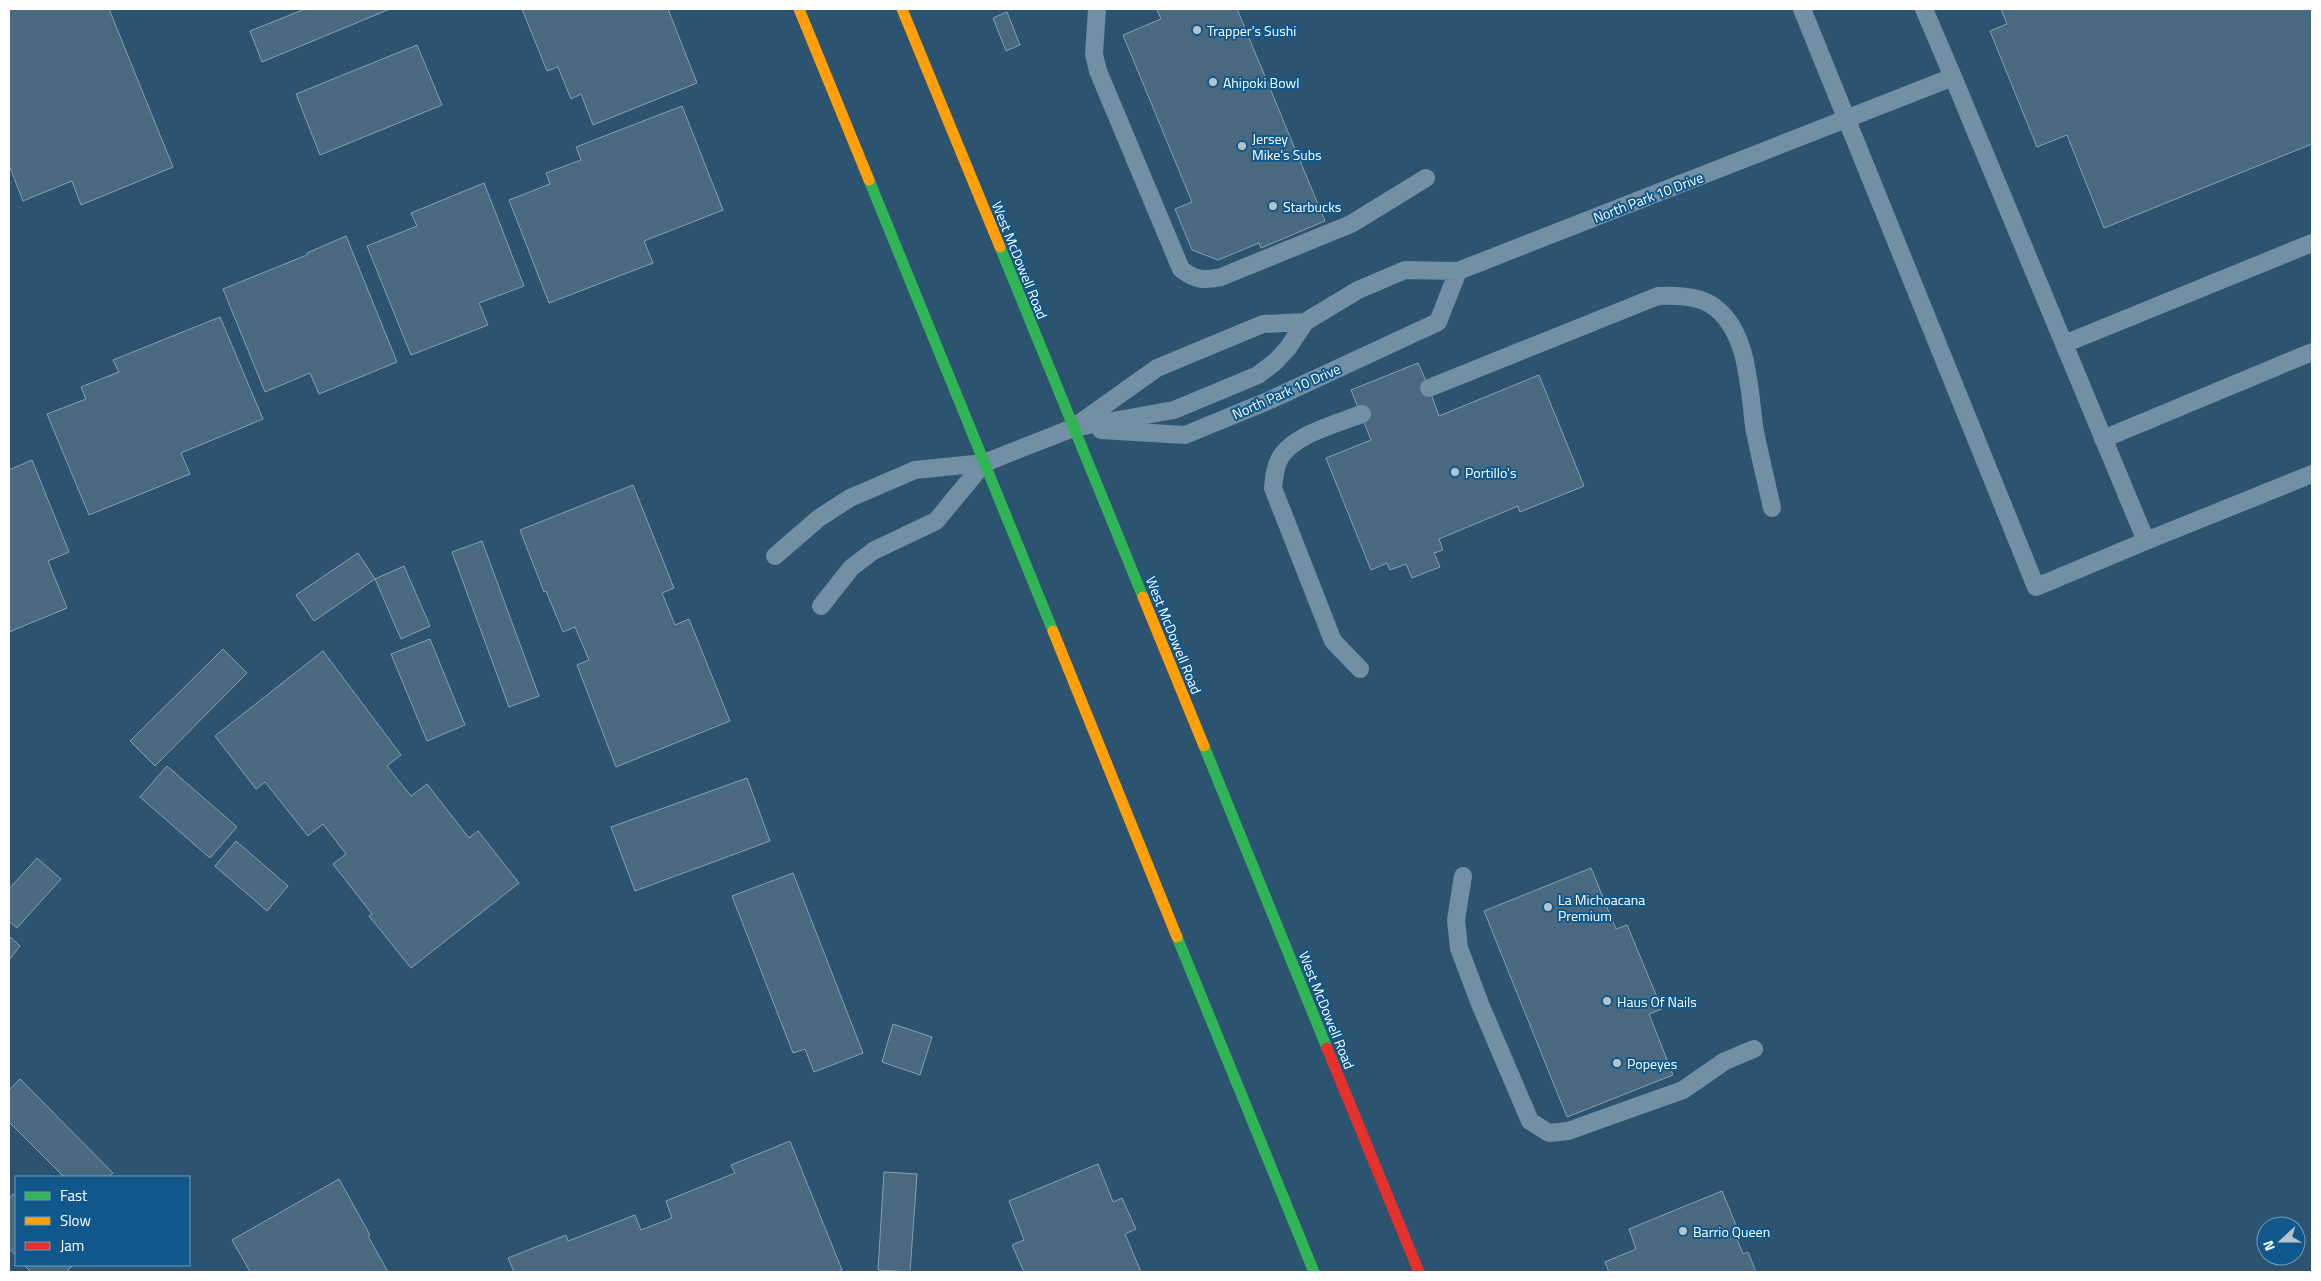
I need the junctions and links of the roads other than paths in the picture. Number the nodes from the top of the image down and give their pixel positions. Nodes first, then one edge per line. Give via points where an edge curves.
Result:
1 (799, 9) edge
2 (902, 9) edge
3 (1097, 9) edge
4 (1802, 9) edge
5 (1924, 9) edge
6 (1953, 77) junction
7 (1845, 119) junction
8 (1426, 178) dead end
9 (2312, 243) edge
10 (1458, 271) junction
11 (1305, 322) junction
12 (2064, 344) junction
13 (2312, 352) edge
14 (1429, 388) dead end
15 (1362, 414) dead end
16 (1073, 428) junction
17 (2103, 439) junction
18 (984, 462) junction
19 (2312, 474) edge
20 (1772, 508) dead end
21 (2146, 541) junction
22 (775, 556) dead end
23 (821, 606) dead end
24 (1360, 668) dead end
25 (1463, 876) dead end
26 (1754, 1049) dead end
27 (1314, 1272) edge
28 (1419, 1272) edge

1 - 18 main road
2 - 16 main road, West McDowell Road
3 - 8 lane via 1094,54 1098,71 1181,269 1194,279 1221,277 1351,224
4 - 7 lane
5 - 6 lane
6 - 7 lane, North Park 10 Drive
6 - 12 lane
7 - 10 lane, North Park 10 Drive
7 - 21 lane via 2036,587
9 - 12 lane
10 - 11 lane, North Park 10 Drive via 1405,270 1358,290
10 - 16 lane, North Park 10 Drive via 1438,322 1270,400 1185,435
11 - 16 lane, North Park 10 Drive via 1263,324 1158,368
11 - 16 lane, North Park 10 Drive via 1288,348 1258,375 1174,410
12 - 17 lane
13 - 17 lane
14 - 20 lane via 1658,296 1676,295 1710,304 1729,323 1743,349 1756,436
15 - 24 lane via 1293,444 1281,456 1275,469 1273,488 1333,640
16 - 18 lane, North Park 10 Drive
16 - 28 main road, West McDowell Road
17 - 21 lane
18 - 22 lane, North Park 10 Drive via 915,470 850,498 819,518
18 - 23 lane via 936,521 874,551 851,568
18 - 27 main road
19 - 21 lane
25 - 26 lane via 1456,920 1458,948 1530,1121 1548,1133 1568,1131 1682,1090 1725,1061

